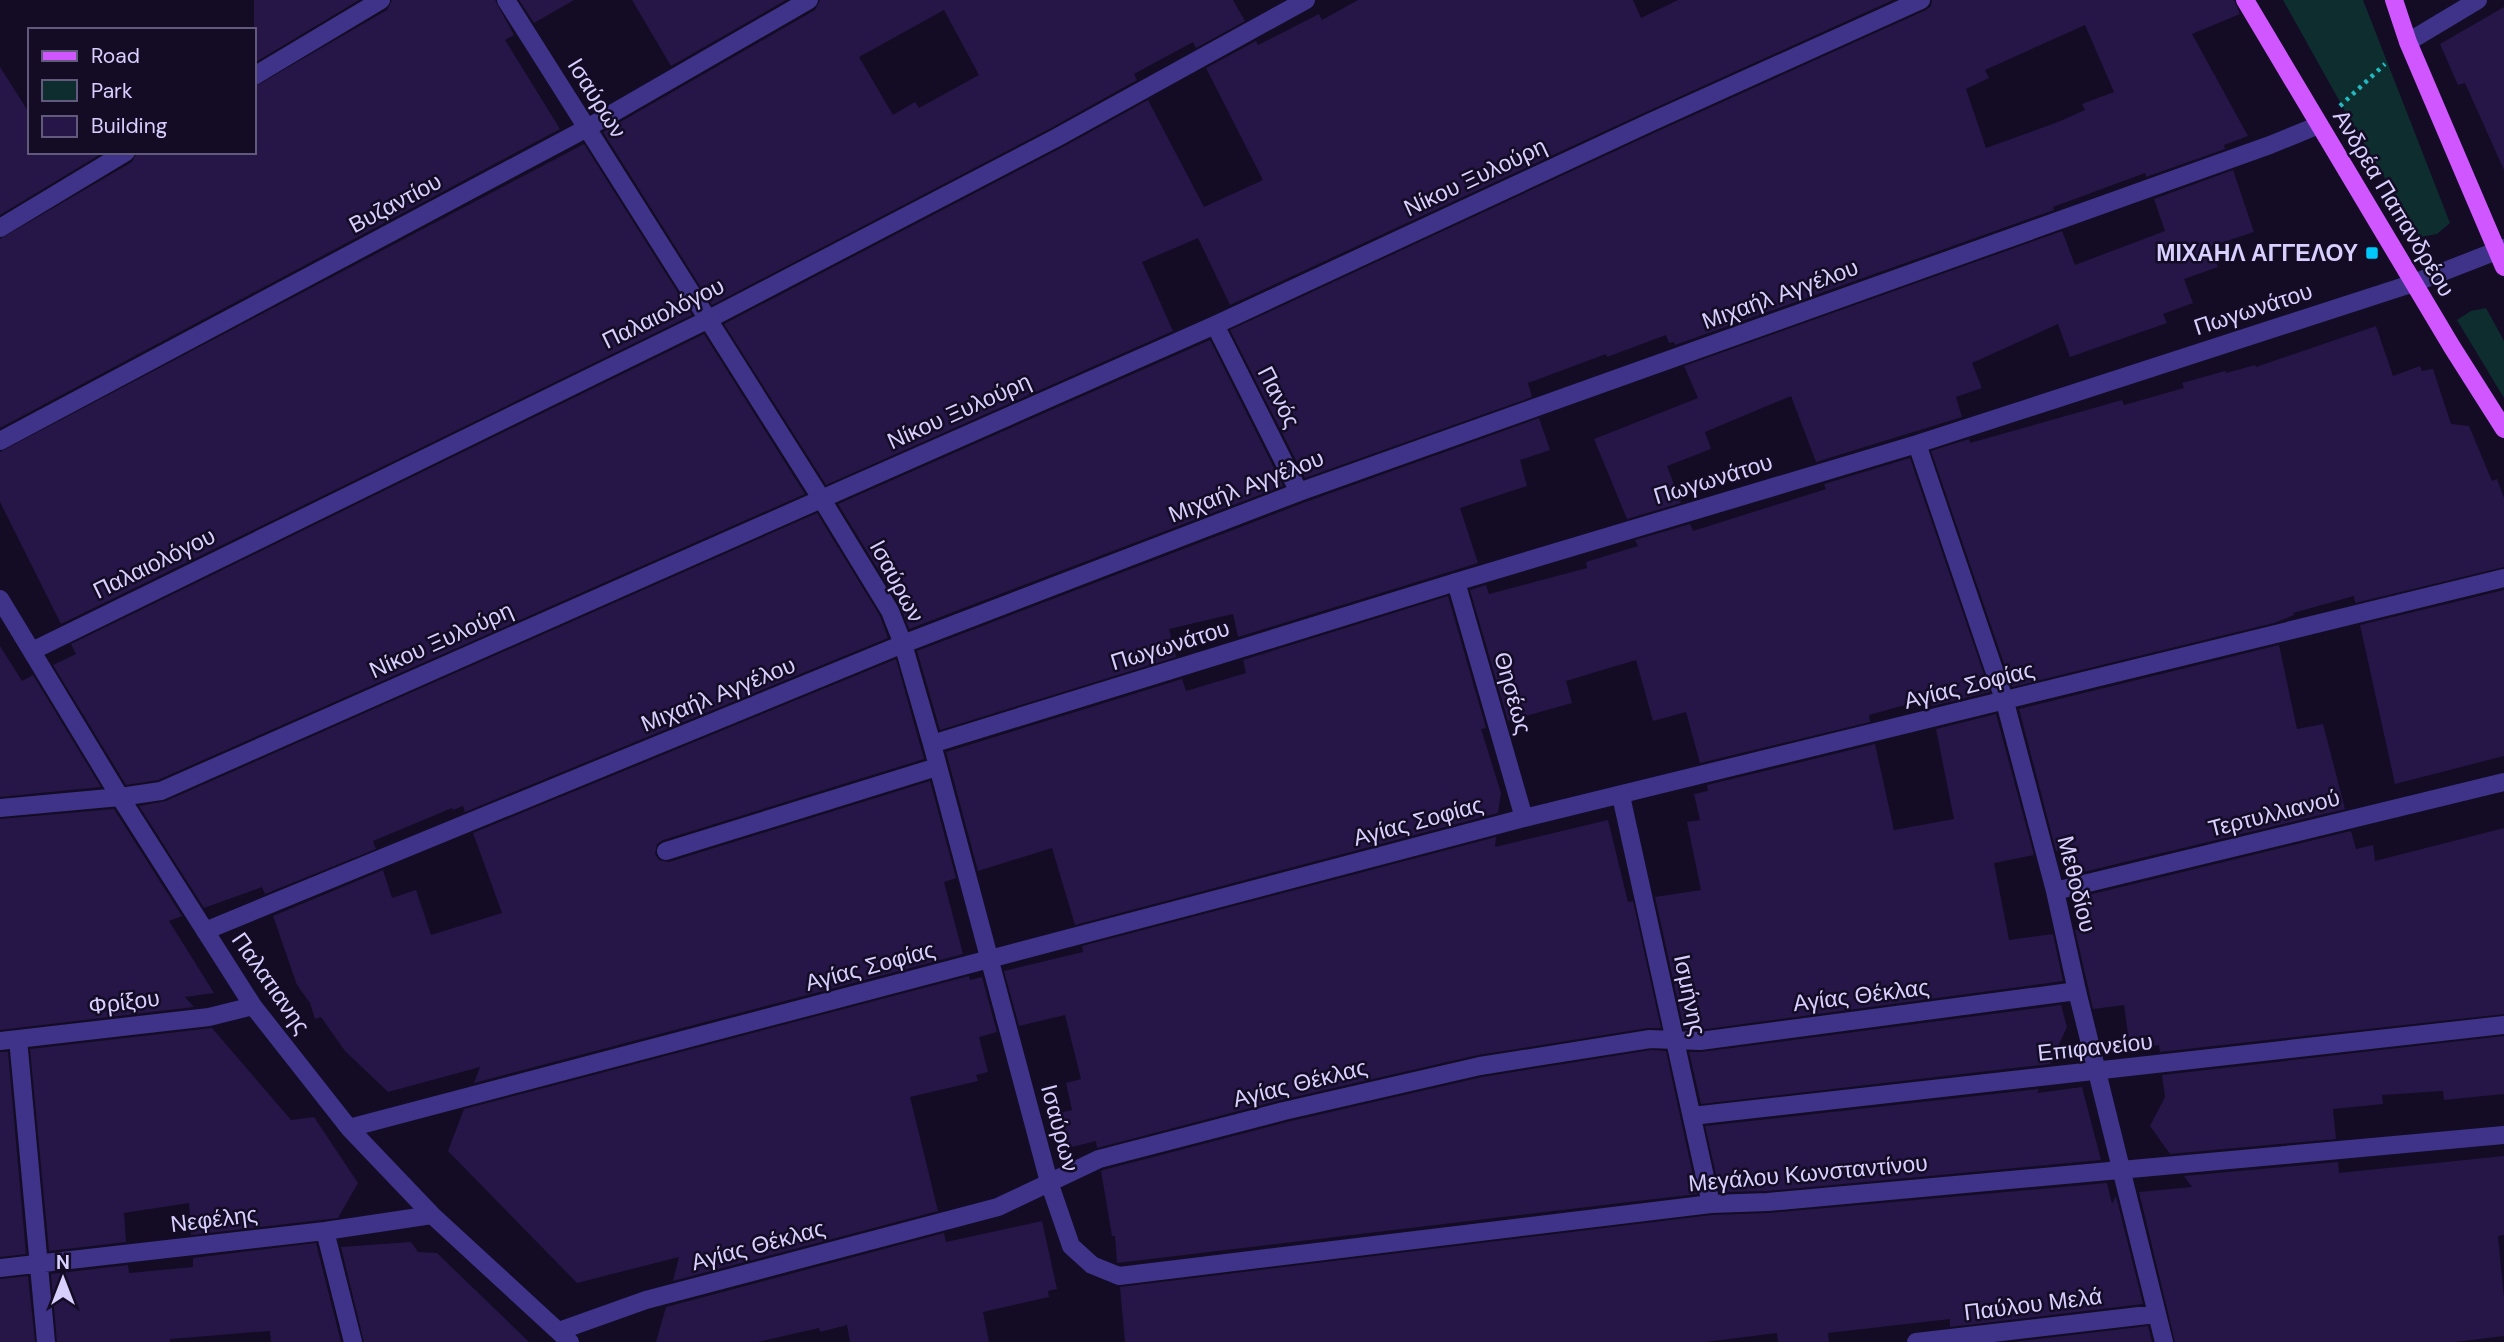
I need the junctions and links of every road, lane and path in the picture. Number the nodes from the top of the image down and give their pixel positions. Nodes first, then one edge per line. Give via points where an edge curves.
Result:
1 (381, 0) edge
2 (506, 0) edge
3 (809, 0) edge
4 (1306, 0) edge
5 (1921, 0) edge
6 (2245, 0) edge
7 (2394, 0) edge
8 (2478, 0) edge
9 (2408, 42) junction
10 (256, 75) edge
11 (2319, 125) junction
12 (587, 128) junction
13 (124, 154) edge
14 (0, 228) edge
15 (2500, 249) edge
16 (2504, 267) edge
17 (2414, 283) junction
18 (709, 319) junction
19 (1215, 325) junction
20 (2504, 429) edge
21 (0, 441) edge
22 (1917, 444) junction
23 (1299, 492) junction
24 (821, 498) junction
25 (2504, 578) edge
26 (1455, 582) junction
27 (0, 599) edge
28 (902, 645) junction
29 (32, 651) junction
30 (2005, 702) junction
31 (932, 744) junction
32 (937, 767) junction
33 (2504, 782) edge
34 (1621, 796) junction
35 (120, 797) junction
36 (0, 808) edge
37 (1524, 818) junction
38 (666, 851) dead end
39 (2055, 891) junction
40 (205, 930) junction
41 (990, 960) junction
42 (2077, 991) junction
43 (253, 1006) junction
44 (2504, 1025) edge
45 (1675, 1039) junction
46 (9, 1040) edge
47 (2097, 1072) junction
48 (1692, 1116) junction
49 (349, 1128) junction
50 (2504, 1136) edge
51 (2123, 1169) junction
52 (1049, 1182) junction
53 (1711, 1204) junction
54 (432, 1215) junction
55 (325, 1231) junction
56 (38, 1264) junction
57 (0, 1268) edge
58 (1119, 1276) joint
59 (2156, 1314) junction
60 (564, 1336) edge
61 (46, 1342) edge
62 (353, 1342) edge
63 (1916, 1342) edge
64 (2164, 1342) edge

1 - 10 street
2 - 12 street, Ισαύρων
3 - 12 street, Βυζαντίου
4 - 18 street, Παλαιολόγου via 1056,138
5 - 19 street, Νίκου Ξυλούρη
6 - 11 main road, Ανδρέα Παπανδρέου
7 - 9 main road
8 - 9 street
9 - 11 path
9 - 15 main road
11 - 17 main road, Ανδρέα Παπανδρέου
11 - 23 street, Μιχαήλ Αγγέλου
12 - 18 street, Ισαύρων
12 - 21 street, Βυζαντίου
13 - 14 street
15 - 16 main road
15 - 17 street, Πωγωνάτου
17 - 20 main road, Ανδρέα Παπανδρέου
17 - 22 street, Πωγωνάτου
18 - 24 street, Ισαύρων
18 - 29 street, Παλαιολόγου
19 - 23 street, Πανός
19 - 24 street, Νίκου Ξυλούρη
22 - 26 street, Πωγωνάτου
22 - 30 street, Μεθοδίου
23 - 28 street, Μιχαήλ Αγγέλου
24 - 28 street, Ισαύρων via 890,611
24 - 35 street, Νίκου Ξυλούρη via 161,791
25 - 30 street, Αγίας Σοφίας
26 - 31 street, Πωγωνάτου
26 - 37 street, Θησέως
27 - 29 street, Παλατιανης
28 - 31 street, Ισαύρων
28 - 40 street, Μιχαήλ Αγγέλου
29 - 35 street, Παλατιανης
30 - 34 street, Αγίας Σοφίας
30 - 39 street, Μεθοδίου
31 - 32 street, Ισαύρων
32 - 38 street
32 - 41 street, Ισαύρων
33 - 39 street, Τερτυλλιανού
34 - 37 street, Αγίας Σοφίας
34 - 45 street, Ισμήνης
35 - 36 street, Νίκου Ξυλούρη
35 - 40 street, Παλατιανης
37 - 41 street, Αγίας Σοφίας
39 - 42 street, Μεθοδίου
40 - 43 street, Παλατιανης
41 - 49 street, Αγίας Σοφίας
41 - 52 street, Ισαύρων
42 - 45 street, Αγίας Θέκλας via 1700,1041
42 - 47 street, Μεθοδίου
43 - 46 street, Φρίξου via 209,1017
43 - 49 street, Παλατιανης
44 - 47 street, Επιφανείου
45 - 48 street, Ισμήνης
45 - 52 street, Αγίας Θέκλας via 1493,1064 1379,1088 1099,1160
46 - 56 street
47 - 48 street, Επιφανείου
47 - 51 street, Μεθοδίου
48 - 53 street, Ισμήνης
49 - 54 street, Παλατιανης
50 - 51 street, Μεγάλου Κωνσταντίνου
51 - 53 street, Μεγάλου Κωνσταντίνου
51 - 59 street, Μεθοδίου
52 - 58 street, Ισαύρων via 1071,1246 1092,1265
52 - 60 street, Αγίας Θέκλας via 998,1207 646,1300
53 - 58 street, Μεγάλου Κωνσταντίνου
54 - 55 street, Νεφέλης
54 - 60 street, Παλατιανης
55 - 56 street, Νεφέλης
55 - 62 street
56 - 57 street, Νεφέλης
56 - 61 street
59 - 63 street, Παύλου Μελά
59 - 64 street, Μεθοδίου

